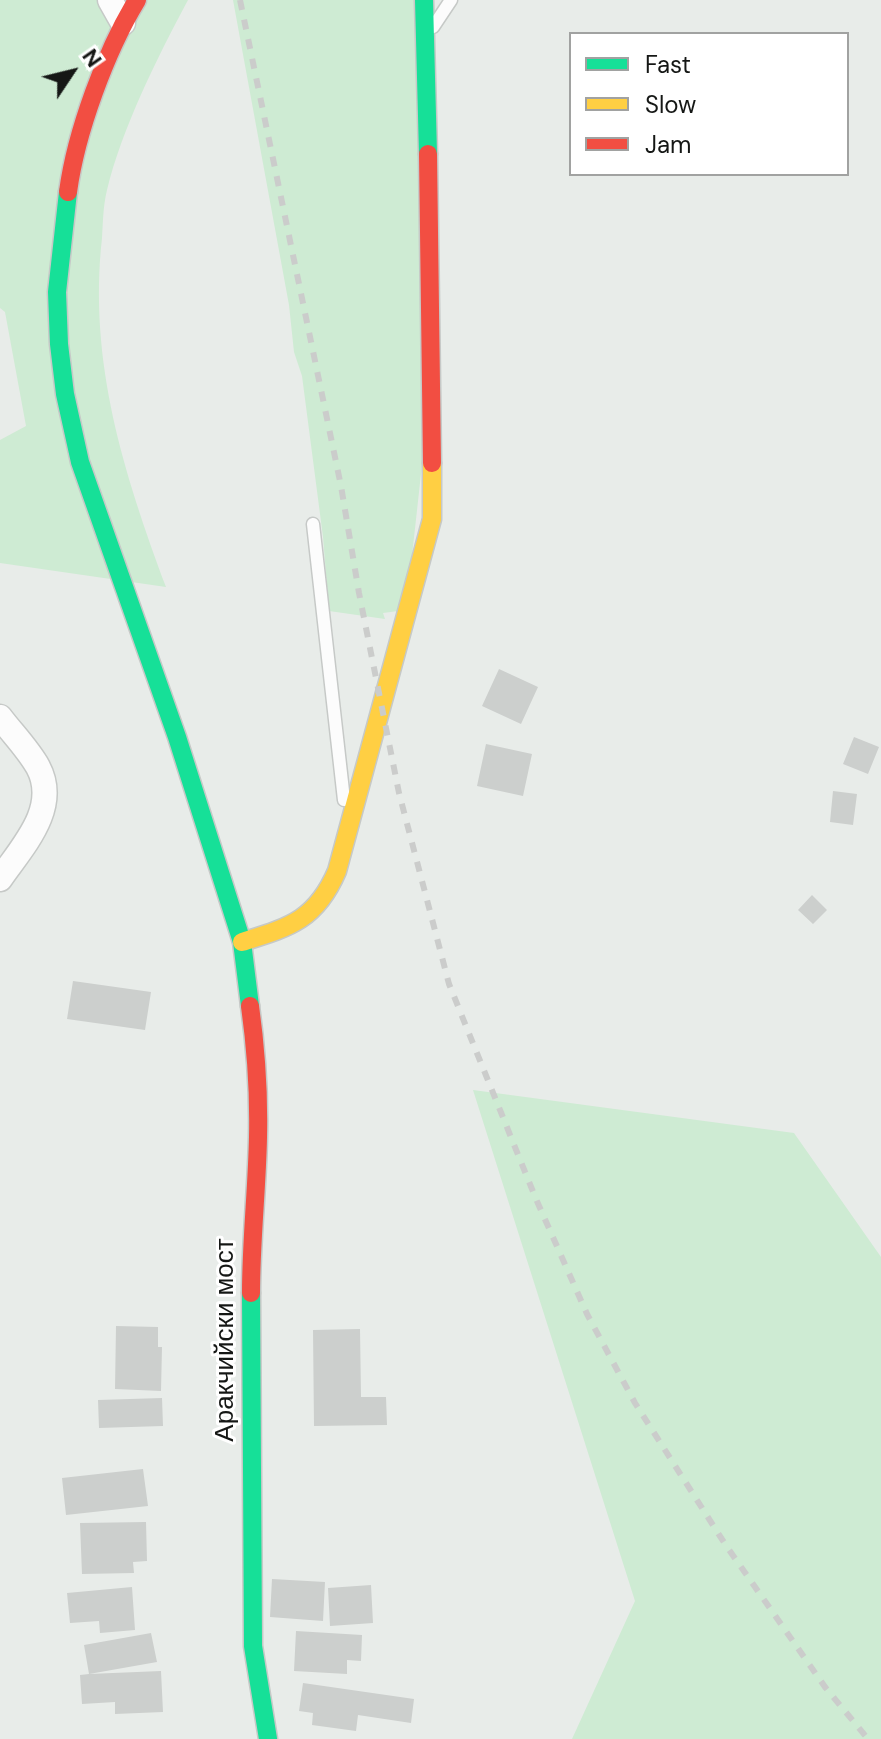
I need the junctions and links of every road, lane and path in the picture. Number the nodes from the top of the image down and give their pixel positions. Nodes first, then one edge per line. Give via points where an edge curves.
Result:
1 (110, 0) edge
2 (137, 0) edge
3 (424, 0) edge
4 (451, 0) edge
5 (123, 23) junction
6 (425, 35) junction
7 (313, 524) dead end
8 (0, 717) edge
9 (348, 835) junction
10 (0, 879) edge
11 (242, 942) junction
12 (268, 1739) edge

1 - 5 street
2 - 5 main road, Аракчийски мост
3 - 6 main road
4 - 6 lane
5 - 11 main road, Аракчийски мост via 85,123 68,187 57,292 65,394 89,491 177,737
6 - 9 main road via 432,519
7 - 9 lane
8 - 10 street via 39,769 44,793 42,818
9 - 11 main road via 322,903 270,933
11 - 12 main road, Аракчийски мост via 256,1049 258,1138 251,1240 253,1646

